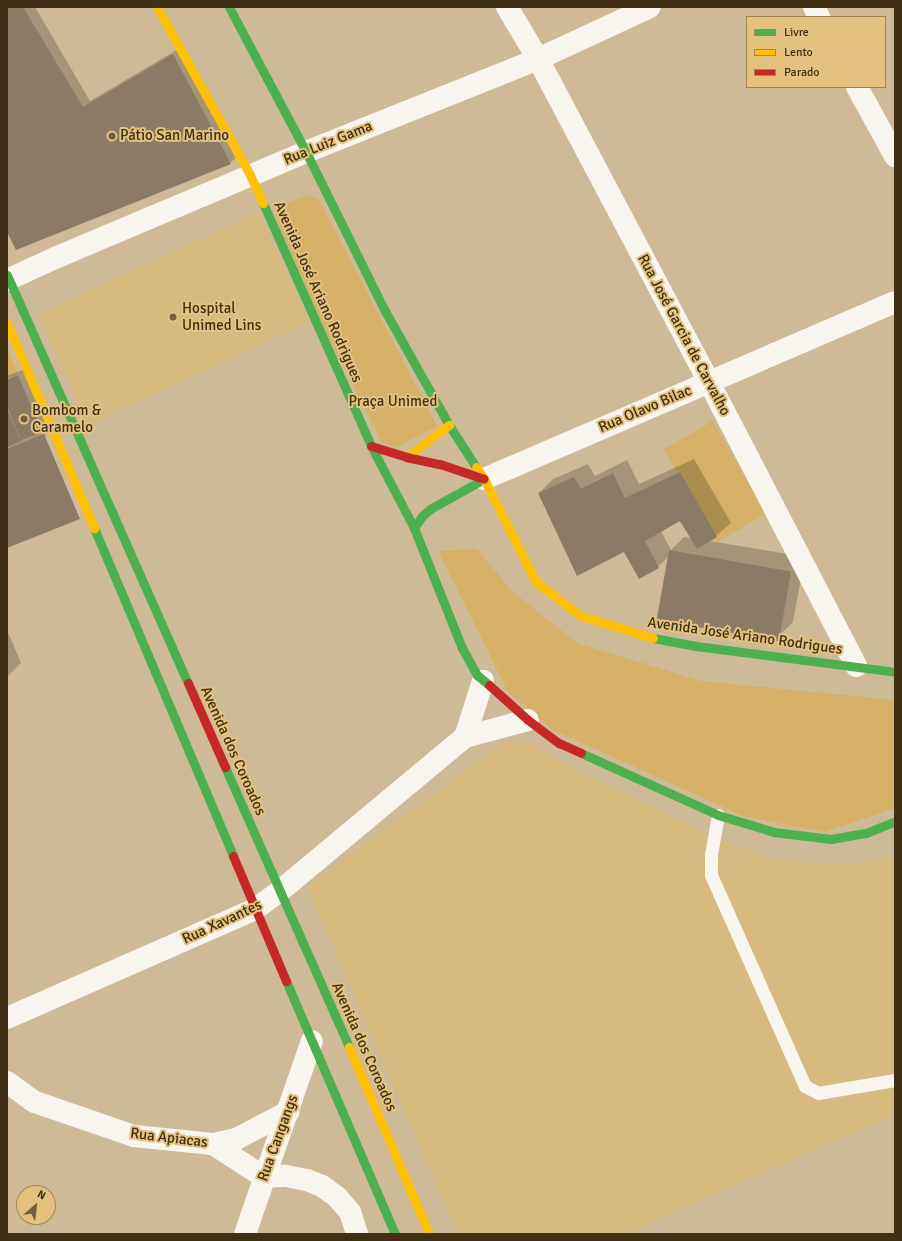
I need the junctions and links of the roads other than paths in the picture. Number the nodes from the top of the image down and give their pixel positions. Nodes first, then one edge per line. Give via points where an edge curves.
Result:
1 (157, 7) edge
2 (229, 7) edge
3 (507, 7) edge
4 (650, 7) edge
5 (814, 7) edge
6 (818, 16) edge
7 (538, 59) junction
8 (859, 88) edge
9 (306, 152) junction
10 (895, 156) edge
11 (250, 175) junction
12 (8, 278) edge
13 (895, 302) edge
14 (7, 324) edge
15 (709, 382) junction
16 (449, 425) junction
17 (371, 446) junction
18 (406, 457) junction
19 (484, 480) junction
20 (414, 528) junction
21 (856, 666) junction
22 (895, 672) edge
23 (483, 681) junction
24 (528, 720) junction
25 (465, 737) junction
26 (718, 816) junction
27 (895, 821) edge
28 (280, 891) junction
29 (254, 909) junction
30 (7, 1018) edge
31 (312, 1041) junction
32 (895, 1080) edge
33 (7, 1082) edge
34 (288, 1112) junction
35 (213, 1144) junction
36 (264, 1177) junction
37 (245, 1234) edge
38 (357, 1234) edge
39 (395, 1234) edge
40 (429, 1234) edge

1 - 11 street, Avenida José Ariano Rodrigues
2 - 9 street, Avenida José Ariano Rodrigues
3 - 7 street, Rua José Garcia de Carvalho
4 - 7 street, Rua Luiz Gama
5 - 6 street
7 - 9 street, Rua Luiz Gama
7 - 15 street, Rua José Garcia de Carvalho
8 - 10 street
9 - 11 street, Rua Luiz Gama
9 - 16 street, Avenida José Ariano Rodrigues via 385,311
11 - 12 street, Rua Luiz Gama
11 - 17 street, Avenida José Ariano Rodrigues
12 - 28 street, Avenida dos Coroados
13 - 15 street, Rua Olavo Bilac
14 - 29 street
15 - 19 street, Rua Olavo Bilac
15 - 21 street, Rua José Garcia de Carvalho
16 - 18 street
16 - 19 street, Avenida José Ariano Rodrigues
17 - 18 street
17 - 20 street, Avenida José Ariano Rodrigues
18 - 19 street via 440,464
19 - 20 street via 430,509
19 - 21 street, Avenida José Ariano Rodrigues via 536,582 581,616 640,635 696,646
20 - 23 street, Avenida José Ariano Rodrigues via 462,648
21 - 22 street, Avenida José Ariano Rodrigues
23 - 24 street, Avenida José Ariano Rodrigues
23 - 25 street
24 - 25 street, Rua Xavantes
24 - 26 street, Avenida José Ariano Rodrigues via 560,743
25 - 28 street, Rua Xavantes
26 - 27 street, Avenida José Ariano Rodrigues via 774,832 831,839 866,833
26 - 32 lane via 711,853 711,875 805,1086 818,1093
28 - 29 street, Rua Xavantes
28 - 40 street, Avenida dos Coroados
29 - 30 street, Rua Xavantes
29 - 31 street
31 - 34 street, Rua Cangangs
31 - 39 street
33 - 35 street, Rua Apiacas via 36,1102 134,1136
34 - 35 street, Rua Apiacas via 236,1138
34 - 36 street, Rua Cangangs
35 - 36 street
36 - 37 street, Rua Cangangs
36 - 38 street via 286,1176 308,1180 322,1186 337,1197 350,1212

